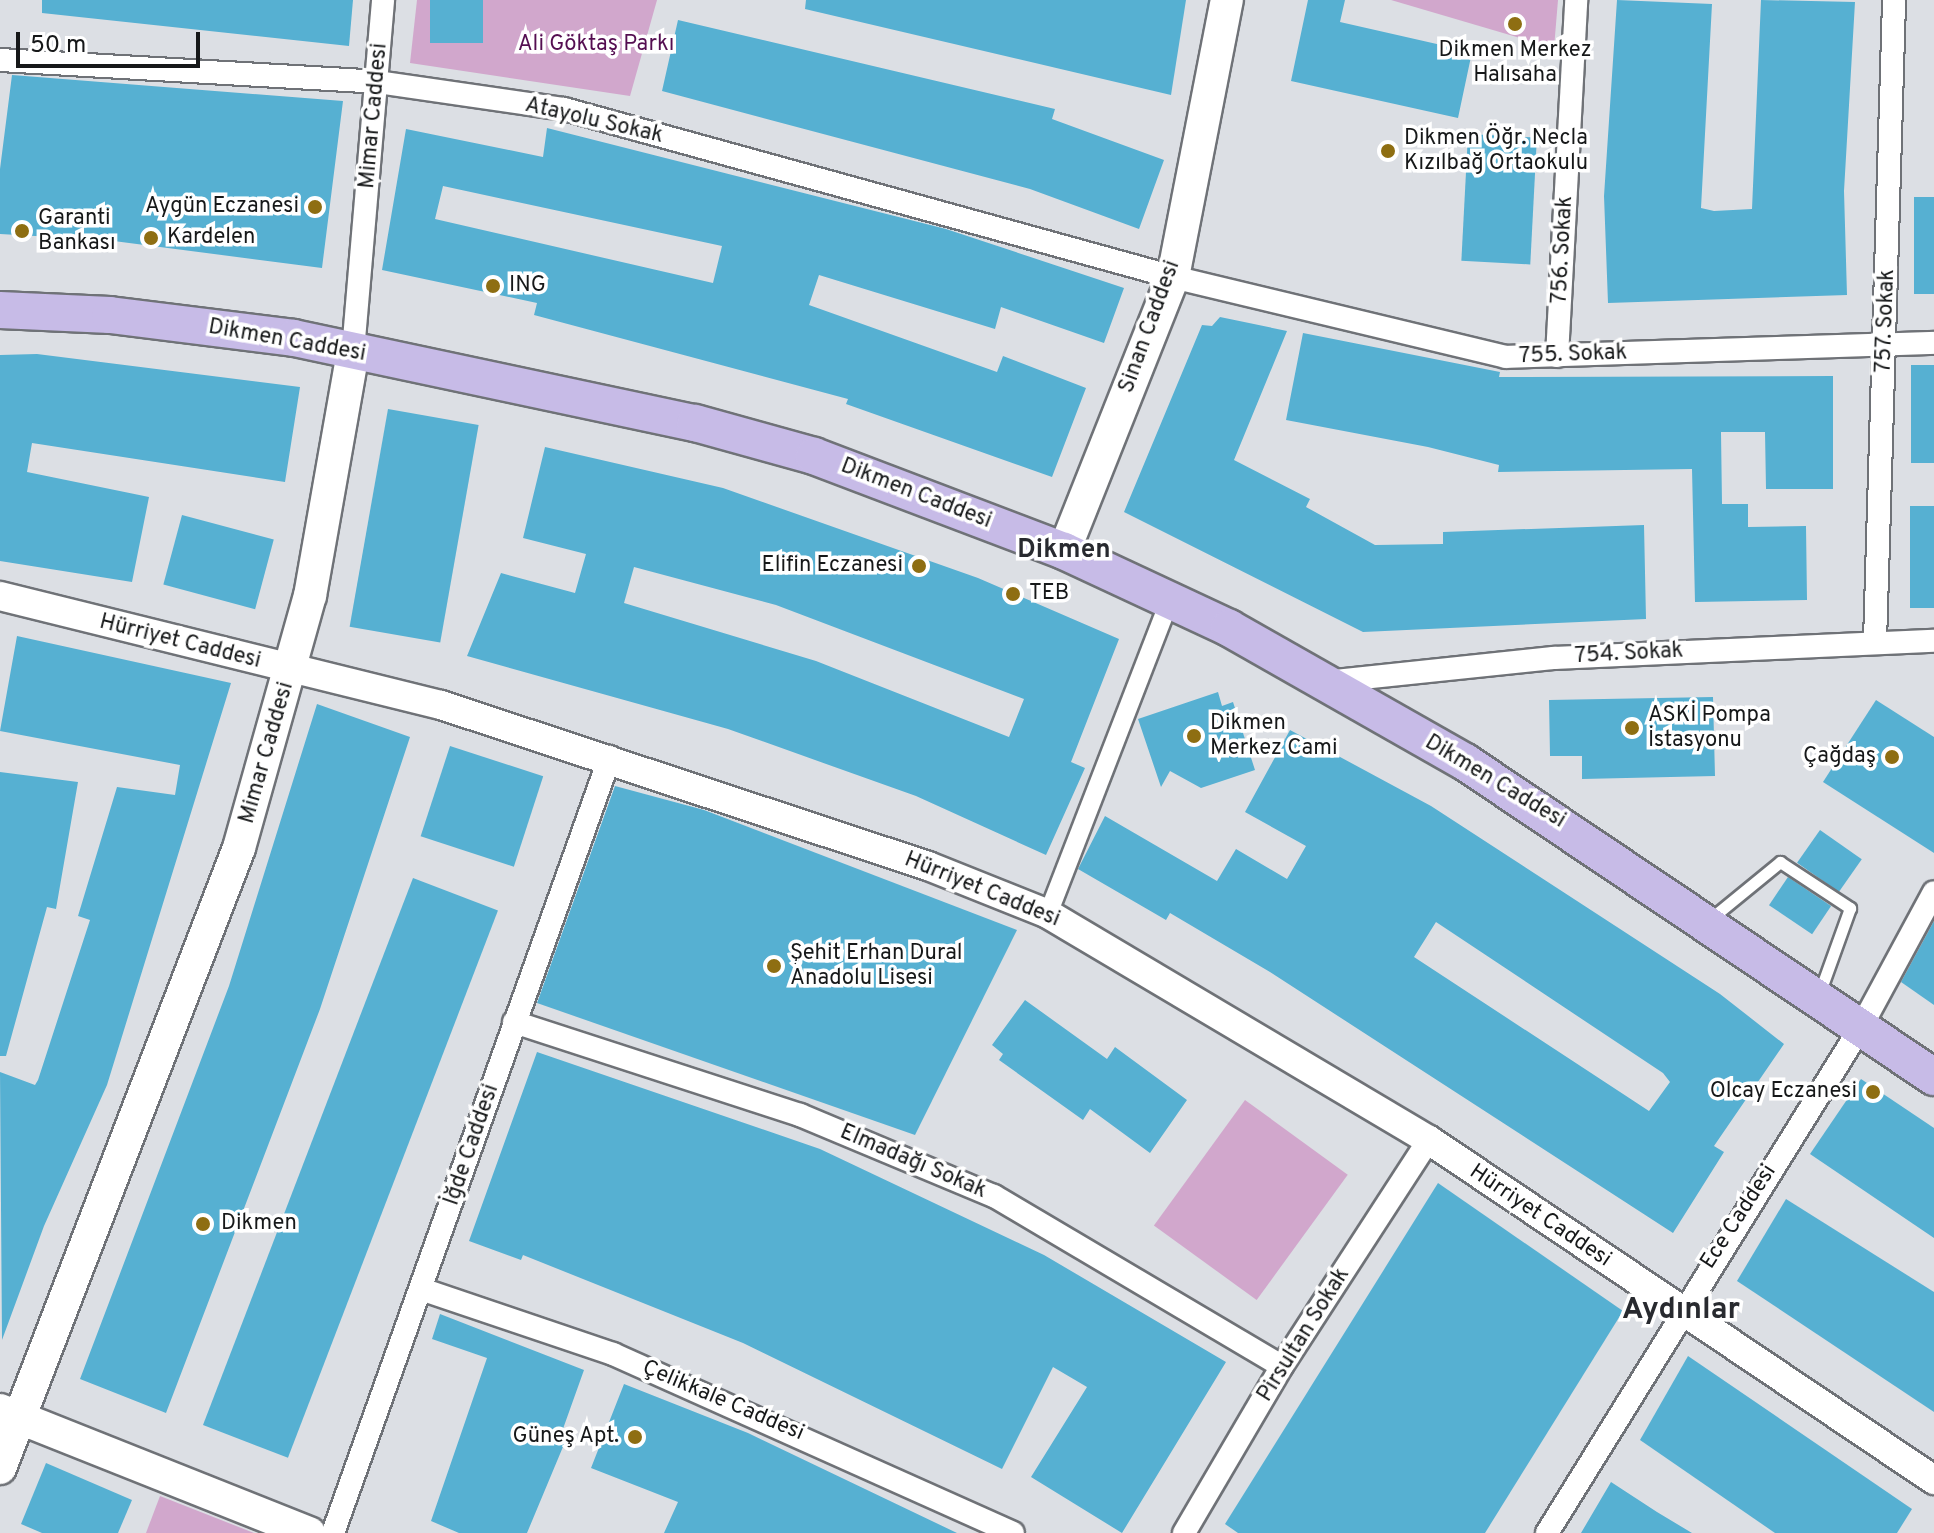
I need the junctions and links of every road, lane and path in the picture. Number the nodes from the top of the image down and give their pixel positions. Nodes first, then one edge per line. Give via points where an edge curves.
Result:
1 (383, 0) edge
2 (1227, 0) edge
3 (1576, 0) edge
4 (1894, 0) edge
5 (0, 60) edge
6 (377, 82) junction
7 (1173, 277) junction
8 (0, 310) edge
9 (1934, 343) edge
10 (1885, 345) junction
11 (353, 351) junction
12 (1557, 356) junction
13 (1064, 551) junction
14 (0, 596) edge
15 (1170, 600) junction
16 (1934, 641) edge
17 (1875, 642) junction
18 (292, 670) junction
19 (1325, 682) junction
20 (610, 757) junction
21 (1934, 892) edge
22 (1048, 914) junction
23 (1706, 923) junction
24 (1817, 998) junction
25 (514, 1022) junction
26 (1861, 1027) junction
27 (1934, 1077) edge
28 (1429, 1140) junction
29 (424, 1290) junction
30 (1680, 1310) junction
31 (1282, 1366) junction
32 (9, 1414) edge
33 (0, 1468) edge
34 (1934, 1480) edge
35 (309, 1533) edge
36 (333, 1533) edge
37 (1013, 1533) edge
38 (1184, 1533) edge
39 (1547, 1533) edge

1 - 6 street, Mimar Caddesi
2 - 7 main road, Sinan Caddesi
3 - 12 street, 756. Sokak
4 - 10 street, 757. Sokak
5 - 6 street, Atayolu Sokak
6 - 7 street, Atayolu Sokak via 564,109
6 - 11 street, Mimar Caddesi
7 - 12 street, 755. Sokak via 1506,357
7 - 13 main road, Sinan Caddesi
8 - 11 main road, Dikmen Caddesi via 110,315
9 - 10 street, 755. Sokak
10 - 12 street, 755. Sokak
10 - 17 street, 757. Sokak
11 - 13 main road, Dikmen Caddesi via 695,423 800,452
11 - 18 main road, Mimar Caddesi via 326,521
13 - 15 main road, Dikmen Caddesi
14 - 18 street, Hürriyet Caddesi
15 - 19 main road, Dikmen Caddesi
15 - 22 street
16 - 17 street, 754. Sokak
17 - 19 street, 754. Sokak via 1554,658
18 - 20 street, Hürriyet Caddesi via 441,705
18 - 32 main road, Mimar Caddesi via 212,926
19 - 23 main road, Dikmen Caddesi via 1578,833
20 - 22 street, Hürriyet Caddesi via 928,866
20 - 25 street, İğde Caddesi
21 - 26 street, Ece Caddesi
22 - 28 street, Hürriyet Caddesi
23 - 24 main road, Dikmen Caddesi
23 - 24 lane via 1780,862 1850,908
24 - 26 main road, Dikmen Caddesi
25 - 29 street, İğde Caddesi
25 - 31 street, Elmadağı Sokak via 787,1111 994,1196
26 - 27 main road, Dikmen Caddesi
26 - 30 street, Ece Caddesi
28 - 30 street, Hürriyet Caddesi
28 - 31 street, Pirsultan Sokak
29 - 36 street, İğde Caddesi
29 - 37 street, Çelikkale Caddesi via 613,1354
30 - 34 street, Hürriyet Caddesi
30 - 39 street, Ece Caddesi
31 - 38 street, Pirsultan Sokak
32 - 33 main road, Mimar Caddesi
32 - 35 main road

